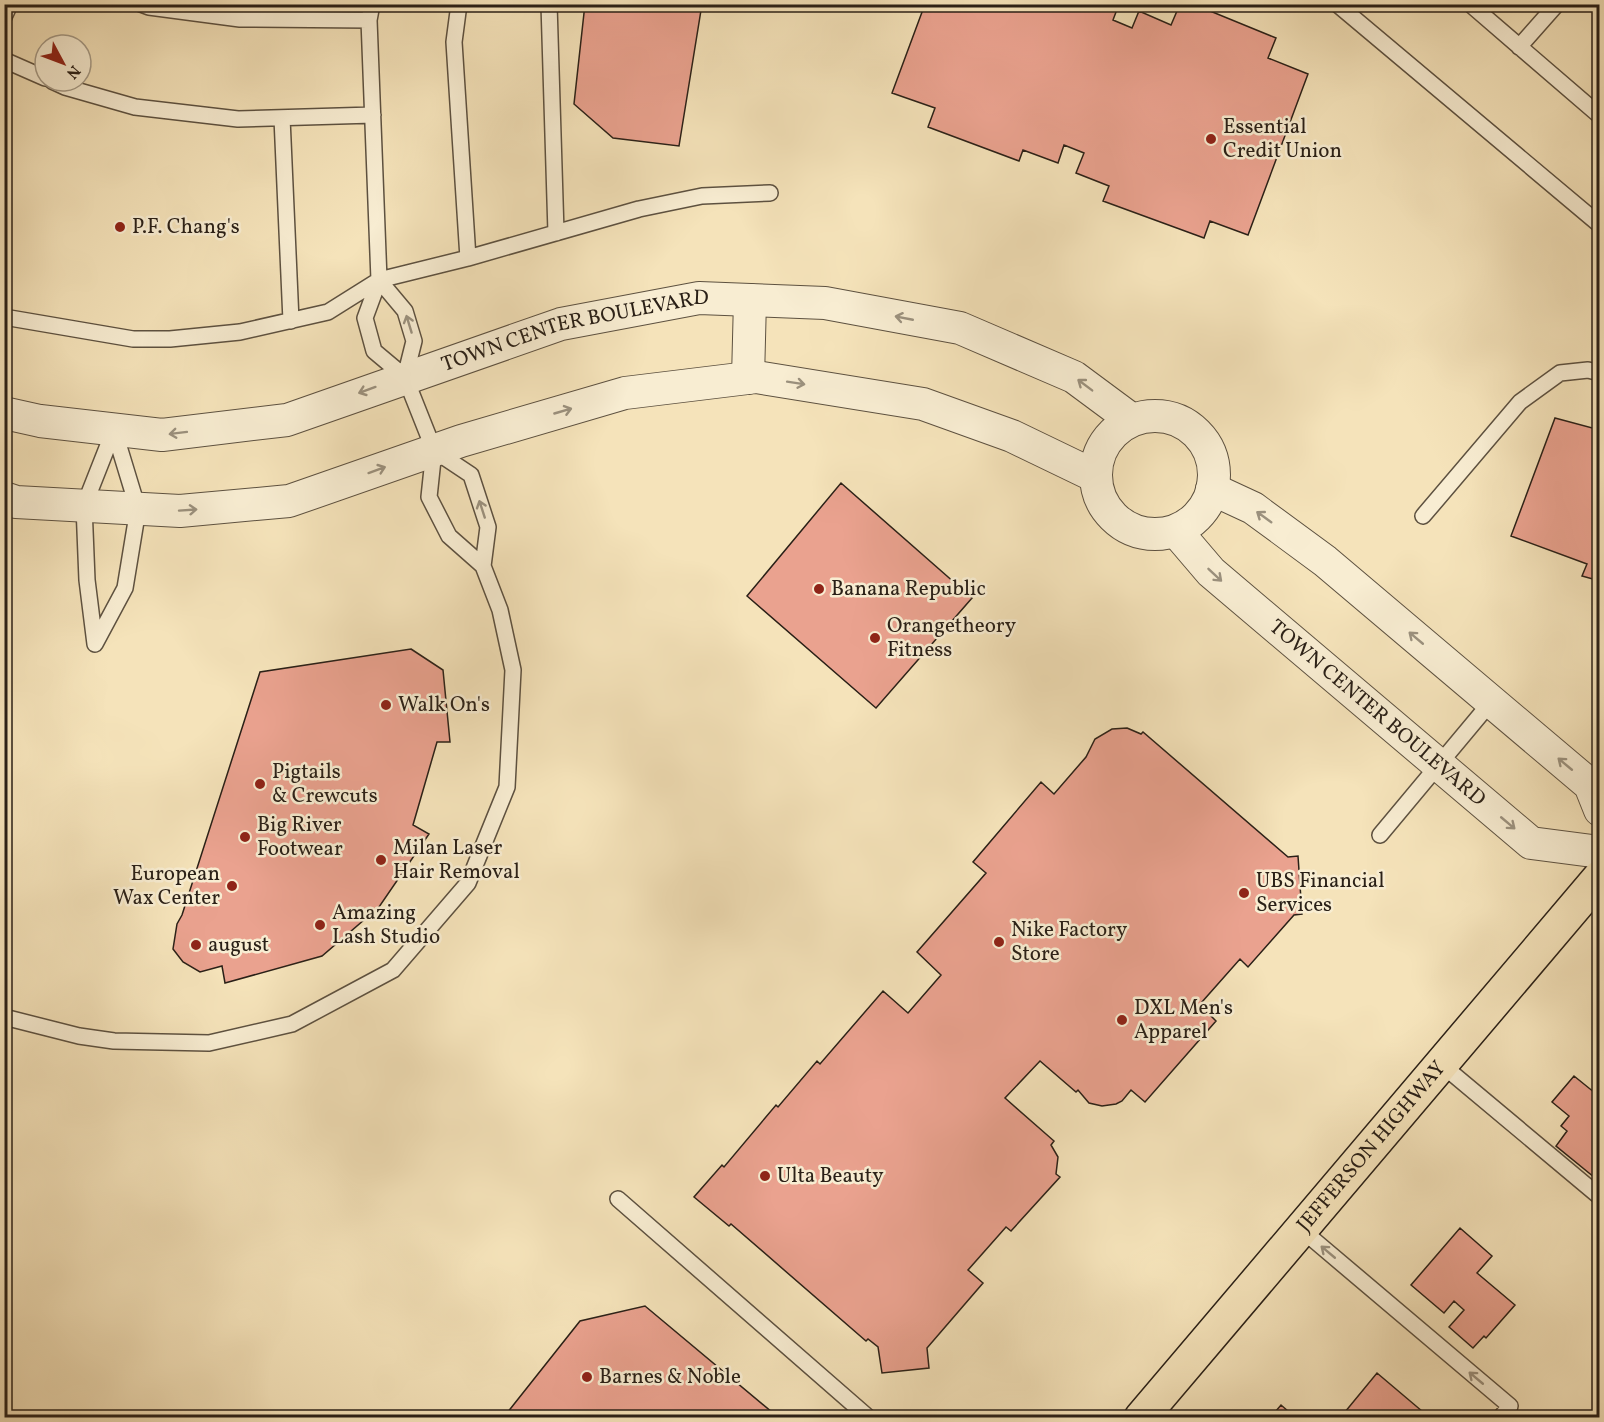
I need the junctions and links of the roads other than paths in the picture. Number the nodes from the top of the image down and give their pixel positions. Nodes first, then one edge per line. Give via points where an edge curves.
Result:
1 (10, 4) edge
2 (141, 4) edge
3 (372, 4) edge
4 (459, 4) edge
5 (549, 4) edge
6 (1337, 4) edge
7 (1470, 4) edge
8 (1557, 4) edge
9 (4, 17) edge
10 (369, 20) junction
11 (1520, 47) junction
12 (4, 60) edge
13 (33, 73) edge
14 (86, 93) edge
15 (1597, 110) edge
16 (373, 115) junction
17 (282, 118) junction
18 (770, 193) dead end
19 (1599, 225) edge
20 (556, 233) junction
21 (468, 258) junction
22 (379, 280) junction
23 (750, 300) junction
24 (4, 317) edge
25 (291, 321) junction
26 (1599, 373) edge
27 (405, 377) junction
28 (748, 378) junction
29 (4, 412) edge
30 (1132, 420) junction
31 (114, 430) junction
32 (434, 450) junction
33 (1095, 476) junction
34 (1212, 489) junction
35 (4, 498) edge
36 (84, 506) junction
37 (138, 509) junction
38 (1423, 516) dead end
39 (1176, 531) junction
40 (483, 566) junction
41 (1491, 702) junction
42 (1439, 765) junction
43 (1599, 810) edge
44 (1380, 835) dead end
45 (1599, 852) edge
46 (1599, 877) edge
47 (4, 1017) edge
48 (1441, 1064) junction
49 (1599, 1197) edge
50 (618, 1199) dead end
51 (1302, 1230) junction
52 (869, 1418) edge
53 (1142, 1418) edge
54 (1500, 1418) edge

1 - 9 lane
2 - 10 lane via 240,19
3 - 10 lane
4 - 21 lane via 454,42
5 - 20 lane
6 - 19 lane
7 - 11 lane
8 - 11 lane
10 - 16 lane
11 - 15 lane
12 - 13 lane
14 - 17 lane via 135,107 238,119
16 - 17 lane
16 - 22 lane
17 - 25 lane
18 - 20 lane via 702,196
20 - 21 lane
21 - 22 lane
22 - 25 lane via 328,312
27 -> 22 lane via 414,341 405,311
22 - 27 lane via 365,318 374,351
23 - 27 street, TOWN CENTER BOULEVARD via 699,298 561,324
23 - 28 street
30 -> 23 street, TOWN CENTER BOULEVARD via 1074,377 960,328 825,303
24 - 25 lane via 133,339 240,332
26 - 38 lane via 1560,373 1520,402
27 -> 31 street, TOWN CENTER BOULEVARD via 287,420 162,435
27 - 32 lane
32 -> 28 street via 625,393
28 -> 33 street via 923,404 1012,436
29 - 31 street, TOWN CENTER BOULEVARD via 40,421
30 - 33 street via 1105,442
30 - 34 street via 1163,417 1182,422 1198,435 1209,451 1214,470
31 - 36 lane
31 - 37 lane
37 -> 32 street via 180,511 289,501
32 - 40 lane via 429,497 449,536
40 -> 32 lane via 488,527 471,475
33 - 39 street via 1100,498 1112,518 1131,531 1154,535
34 - 39 street via 1205,507 1193,521
41 -> 34 street via 1325,561 1252,508
35 - 36 street
36 - 37 street
36 - 37 lane via 95,644 125,588
39 -> 42 street, TOWN CENTER BOULEVARD via 1210,572
40 - 47 lane via 500,610 513,670 507,787 468,883 393,970 292,1024 208,1043 114,1041
41 - 42 lane
43 -> 41 street via 1590,785
42 - 44 lane
42 -> 45 street, TOWN CENTER BOULEVARD via 1531,843
46 - 48 main road, JEFFERSON HIGHWAY
48 - 49 lane
48 - 51 main road, JEFFERSON HIGHWAY
50 - 52 lane
51 - 53 main road, JEFFERSON HIGHWAY
54 -> 51 lane via 1510,1407

